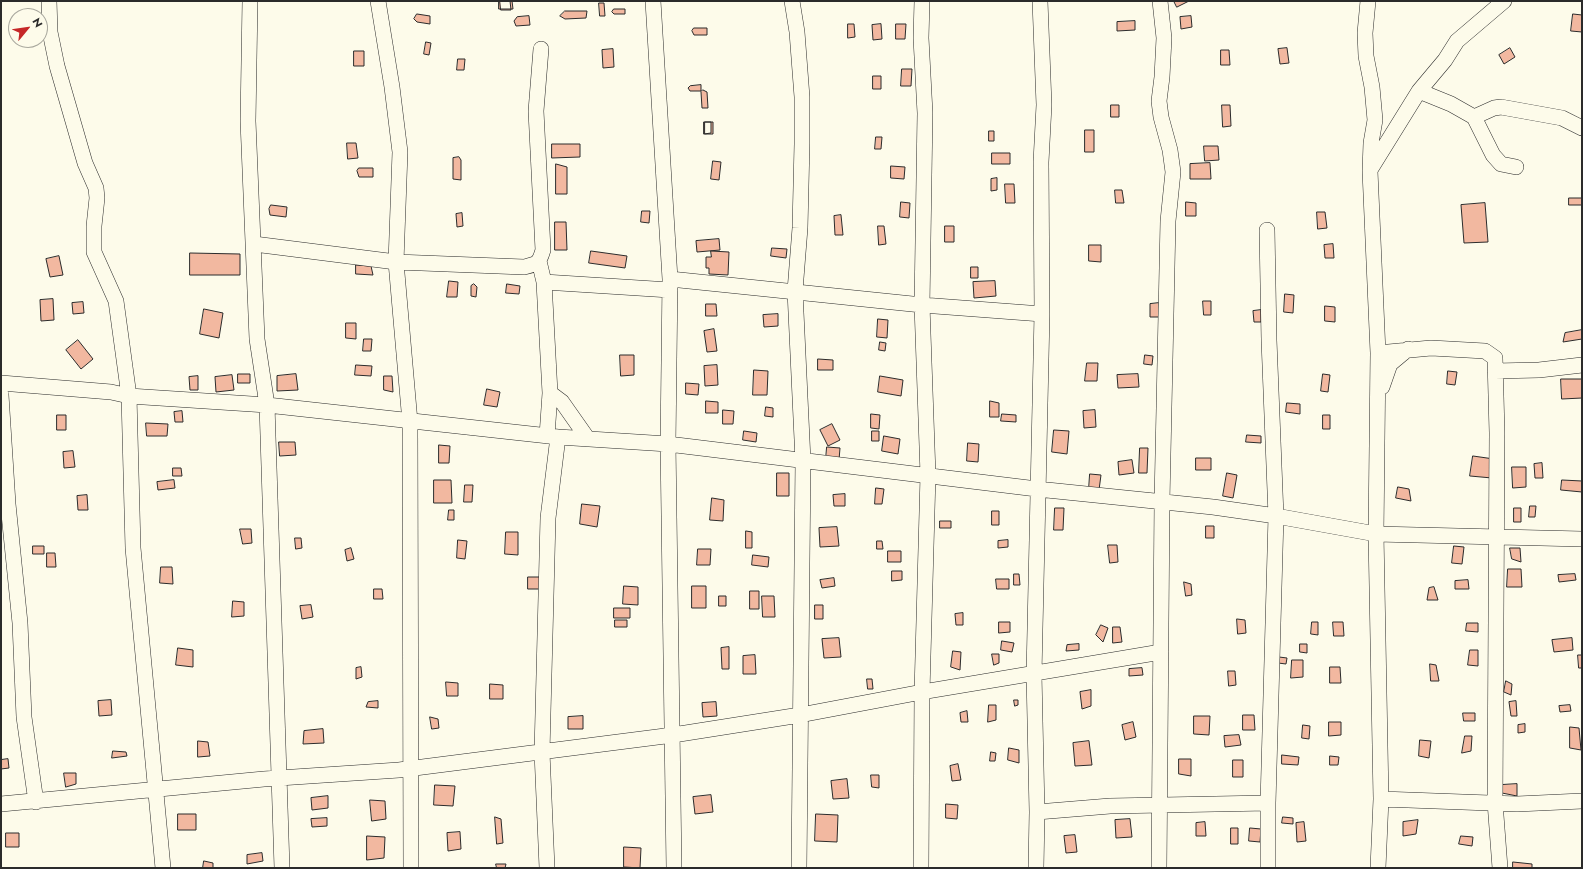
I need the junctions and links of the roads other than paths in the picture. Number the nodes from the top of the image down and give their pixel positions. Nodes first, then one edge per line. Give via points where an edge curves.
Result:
1 (49, 1) edge
2 (250, 1) edge
3 (378, 1) edge
4 (653, 1) edge
5 (792, 1) edge
6 (922, 1) edge
7 (1040, 1) edge
8 (1160, 1) edge
9 (1368, 1) edge
10 (1504, 1) edge
11 (541, 49) dead end
12 (1419, 91) junction
13 (1474, 117) junction
14 (1582, 128) edge
15 (1516, 167) dead end
16 (1370, 171) junction
17 (1267, 230) dead end
18 (254, 244) junction
19 (540, 261) junction
20 (396, 262) junction
21 (544, 282) junction
22 (670, 285) junction
23 (795, 291) junction
24 (922, 305) junction
25 (1042, 314) junction
26 (1409, 349) junction
27 (1378, 353) junction
28 (1582, 365) edge
29 (1496, 371) junction
30 (1, 383) edge
31 (550, 393) junction
32 (1, 395) edge
33 (129, 396) junction
34 (1378, 400) junction
35 (267, 405) junction
36 (410, 422) junction
37 (553, 437) junction
38 (588, 439) junction
39 (668, 444) junction
40 (802, 461) junction
41 (928, 475) junction
42 (1038, 489) junction
43 (1162, 501) junction
44 (1276, 516) junction
45 (1376, 534) junction
46 (1495, 537) junction
47 (1582, 539) edge
48 (1160, 652) junction
49 (1034, 674) junction
50 (922, 692) junction
51 (800, 715) junction
52 (673, 735) junction
53 (542, 752) junction
54 (412, 768) junction
55 (278, 778) junction
56 (155, 788) junction
57 (1381, 800) junction
58 (1582, 801) edge
59 (36, 802) junction
60 (1495, 802) junction
61 (1268, 803) junction
62 (1, 804) edge
63 (1159, 804) junction
64 (1037, 812) junction
65 (163, 868) edge
66 (282, 868) edge
67 (411, 868) edge
68 (547, 868) edge
69 (674, 868) edge
70 (799, 868) edge
71 (921, 868) edge
72 (1036, 868) edge
73 (1159, 868) edge
74 (1268, 868) edge
75 (1378, 868) edge
76 (1500, 868) edge

1 - 33 street via 54,53 85,163 96,188 94,252 116,301
2 - 18 street via 248,121
3 - 20 street via 400,152
4 - 22 street
5 - 23 street via 802,97 800,228
6 - 24 street via 925,113
7 - 25 street via 1044,105 1041,162
8 - 43 street via 1164,38 1159,101 1173,172 1168,221
9 - 16 street via 1365,33 1375,120
10 - 12 street via 1457,41
11 - 19 street via 536,111 543,250
12 - 13 street
12 - 16 street
13 - 14 street via 1502,107 1562,118
13 - 15 street via 1493,155 1501,164
16 - 27 street
17 - 44 street
18 - 20 street
18 - 35 street via 257,339
19 - 20 street via 524,267
19 - 21 street
20 - 36 street
21 - 22 street
21 - 31 street
22 - 23 street
22 - 39 street
23 - 24 street
23 - 40 street
24 - 25 street
24 - 41 street
25 - 42 street
26 - 27 street
26 - 29 street via 1485,351 1495,358
26 - 34 street via 1390,364
27 - 34 street
28 - 29 street
29 - 46 street
30 - 33 street via 111,392
31 - 37 street
31 - 38 street via 562,402
32 - 59 street via 8,504 20,623 24,717
33 - 35 street
33 - 56 street via 133,548
34 - 45 street
35 - 36 street
35 - 55 street
36 - 37 street
36 - 54 street
37 - 38 street
37 - 53 street via 548,518
38 - 39 street
39 - 40 street
39 - 52 street
40 - 41 street
40 - 51 street
41 - 42 street
41 - 50 street
42 - 43 street
42 - 49 street
43 - 44 street
43 - 48 street
44 - 45 street
44 - 61 street
45 - 46 street
45 - 57 street
46 - 47 street
46 - 60 street
48 - 49 street
48 - 63 street
49 - 50 street
49 - 64 street
50 - 51 street
50 - 71 street
51 - 52 street
51 - 70 street
52 - 53 street
52 - 69 street
53 - 54 street
53 - 68 street
54 - 55 street
54 - 67 street
55 - 56 street
55 - 66 street
56 - 59 street
56 - 65 street
57 - 60 street
57 - 75 street
58 - 60 street via 1517,804
59 - 62 street
60 - 76 street
61 - 63 street
61 - 74 street
63 - 64 street
63 - 73 street
64 - 72 street

